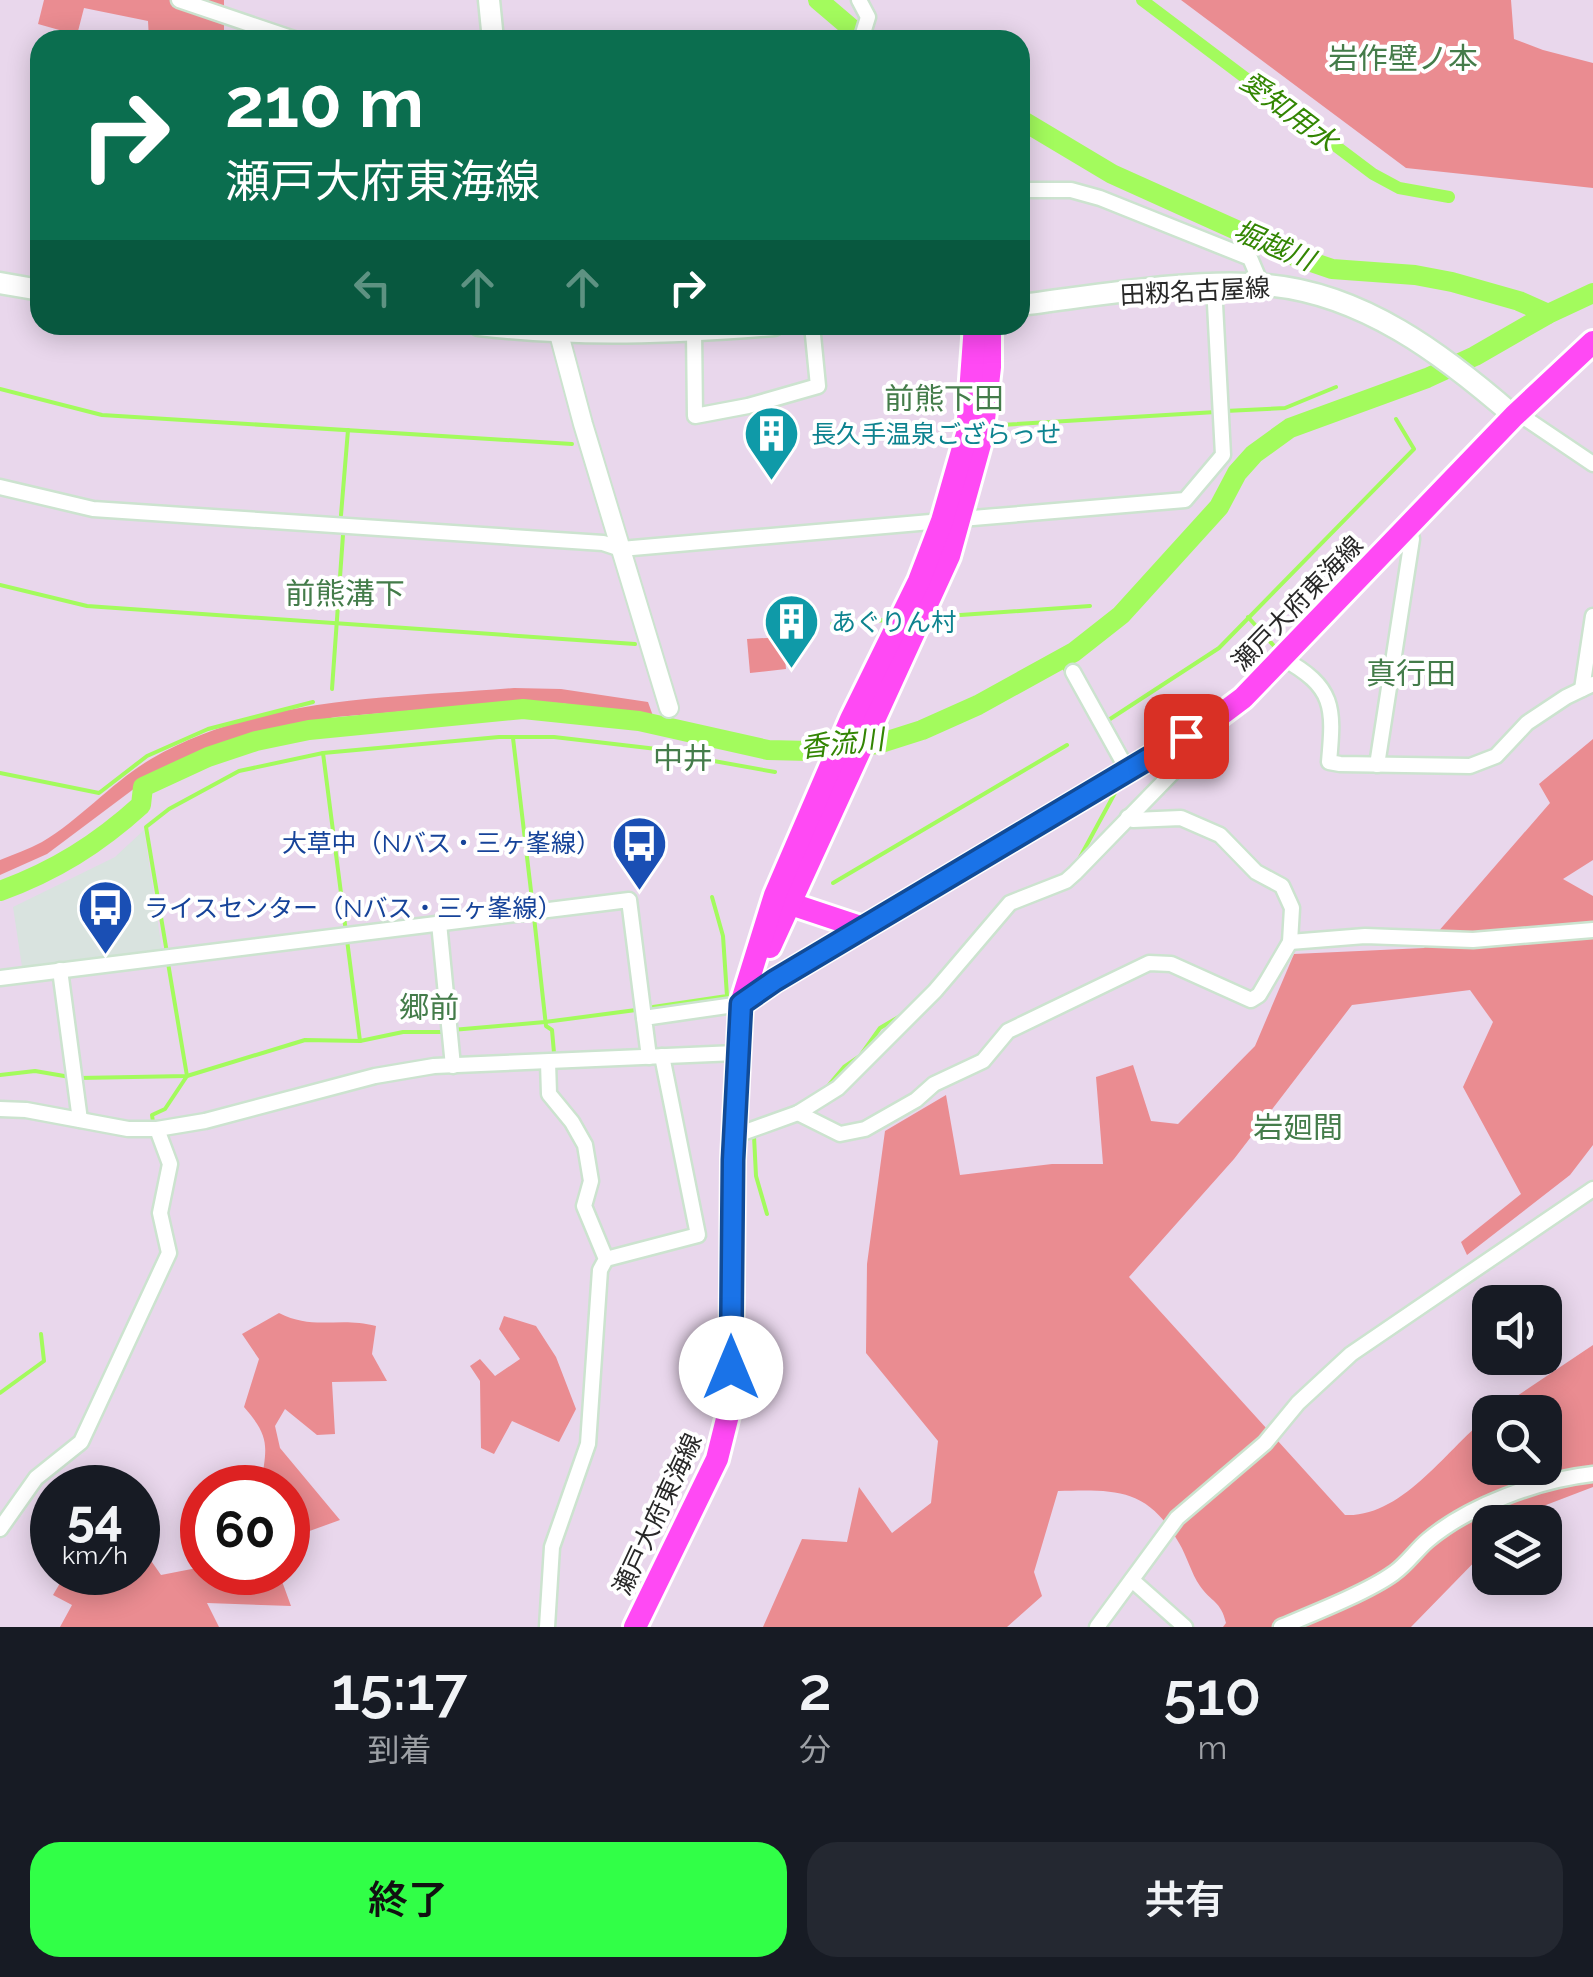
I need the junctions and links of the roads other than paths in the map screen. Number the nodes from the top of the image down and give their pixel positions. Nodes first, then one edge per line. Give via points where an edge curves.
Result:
1 (179, 0) edge
2 (489, 0) edge
3 (859, 0) edge
4 (268, 30) edge
5 (491, 30) edge
6 (864, 30) edge
7 (1030, 190) edge
8 (0, 283) edge
9 (1261, 284) junction
10 (1214, 285) junction
11 (30, 288) edge
12 (1030, 304) edge
13 (560, 335) edge
14 (694, 335) edge
15 (813, 335) edge
16 (975, 335) edge
17 (990, 335) edge
18 (1593, 342) edge
19 (1514, 416) junction
20 (1593, 464) edge
21 (0, 487) edge
22 (952, 520) junction
23 (1409, 527) junction
24 (621, 549) junction
25 (1593, 616) edge
26 (1282, 658) junction
27 (1073, 672) dead end
28 (1588, 687) edge
29 (669, 708) dead end
30 (1215, 718) junction
31 (1376, 765) junction
32 (841, 767) junction
33 (1128, 771) junction
34 (1128, 816) junction
35 (791, 904) junction
36 (439, 923) junction
37 (863, 928) junction
38 (1593, 930) edge
39 (1290, 942) junction
40 (60, 970) junction
41 (0, 978) edge
42 (741, 1004) junction
43 (644, 1018) junction
44 (736, 1053) junction
45 (655, 1056) junction
46 (548, 1062) junction
47 (453, 1066) junction
48 (0, 1110) edge
49 (798, 1113) junction
50 (80, 1120) junction
51 (157, 1129) junction
52 (734, 1136) junction
53 (1593, 1190) edge
54 (606, 1259) junction
55 (1593, 1474) edge
56 (0, 1529) edge
57 (1132, 1580) junction
58 (548, 1627) edge
59 (635, 1627) edge
60 (1097, 1627) edge
61 (1185, 1627) edge
62 (1281, 1627) edge

1 - 4 street
2 - 5 main road
3 - 6 street via 868,17
7 - 9 street via 1071,190 1140,212 1250,258
8 - 11 main road
9 - 10 main road, 田籾名古屋線
9 - 19 main road, 田籾名古屋線 via 1379,318
10 - 12 main road, 田籾名古屋線
10 - 22 street via 1224,455 1185,500
13 - 24 street
14 - 15 street via 695,416 818,386
16 - 22 main road, 瀬戸大府東海線
17 - 22 main road, 瀬戸大府東海線 via 982,437
18 - 19 main road, 瀬戸大府東海線
19 - 20 street
19 - 23 main road, 瀬戸大府東海線
21 - 24 street via 93,509
22 - 24 street
22 - 32 main road, 瀬戸大府東海線
23 - 26 main road, 瀬戸大府東海線
23 - 31 street
24 - 29 street
25 - 28 street
26 - 30 main road, 瀬戸大府東海線
26 - 31 street via 1320,686 1332,705 1329,762
27 - 33 street
28 - 31 street via 1527,723 1496,756 1470,766
30 - 33 main road, 瀬戸大府東海線
30 - 34 street via 1215,729
32 - 35 main road, 瀬戸大府東海線
32 - 42 main road, 瀬戸大府東海線 via 774,895
33 - 37 main road, 瀬戸大府東海線
34 - 39 street via 1181,818 1220,835 1256,872 1282,886 1292,908
34 - 49 street via 1066,880 1010,903 838,1088
35 - 37 main road
35 - 42 main road, 瀬戸大府東海線
36 - 40 street
36 - 43 street via 628,900
36 - 47 street
37 - 42 main road, 瀬戸大府東海線
38 - 39 street via 1472,940 1365,936
39 - 49 street via 1266,987 1251,1000 1171,964 1149,963 1008,1031 983,1062 934,1084 866,1130 840,1134
40 - 41 street
40 - 50 street
42 - 43 street
42 - 44 main road, 瀬戸大府東海線
43 - 45 street
44 - 45 street
44 - 52 main road, 瀬戸大府東海線
45 - 46 street
45 - 54 street via 698,1235
46 - 47 street
46 - 54 street via 549,1094 585,1145 591,1181 584,1206
47 - 51 street via 375,1076
48 - 50 street
49 - 52 street
50 - 51 street
51 - 56 street via 170,1164 160,1213 169,1254 80,1442 36,1478
52 - 59 main road, 瀬戸大府東海線 via 729,1414 717,1459
53 - 57 street via 1350,1354 1265,1443 1177,1518
54 - 58 street via 588,1444 552,1548
55 - 62 street via 1512,1494 1449,1525 1394,1574
57 - 60 street
57 - 61 street

